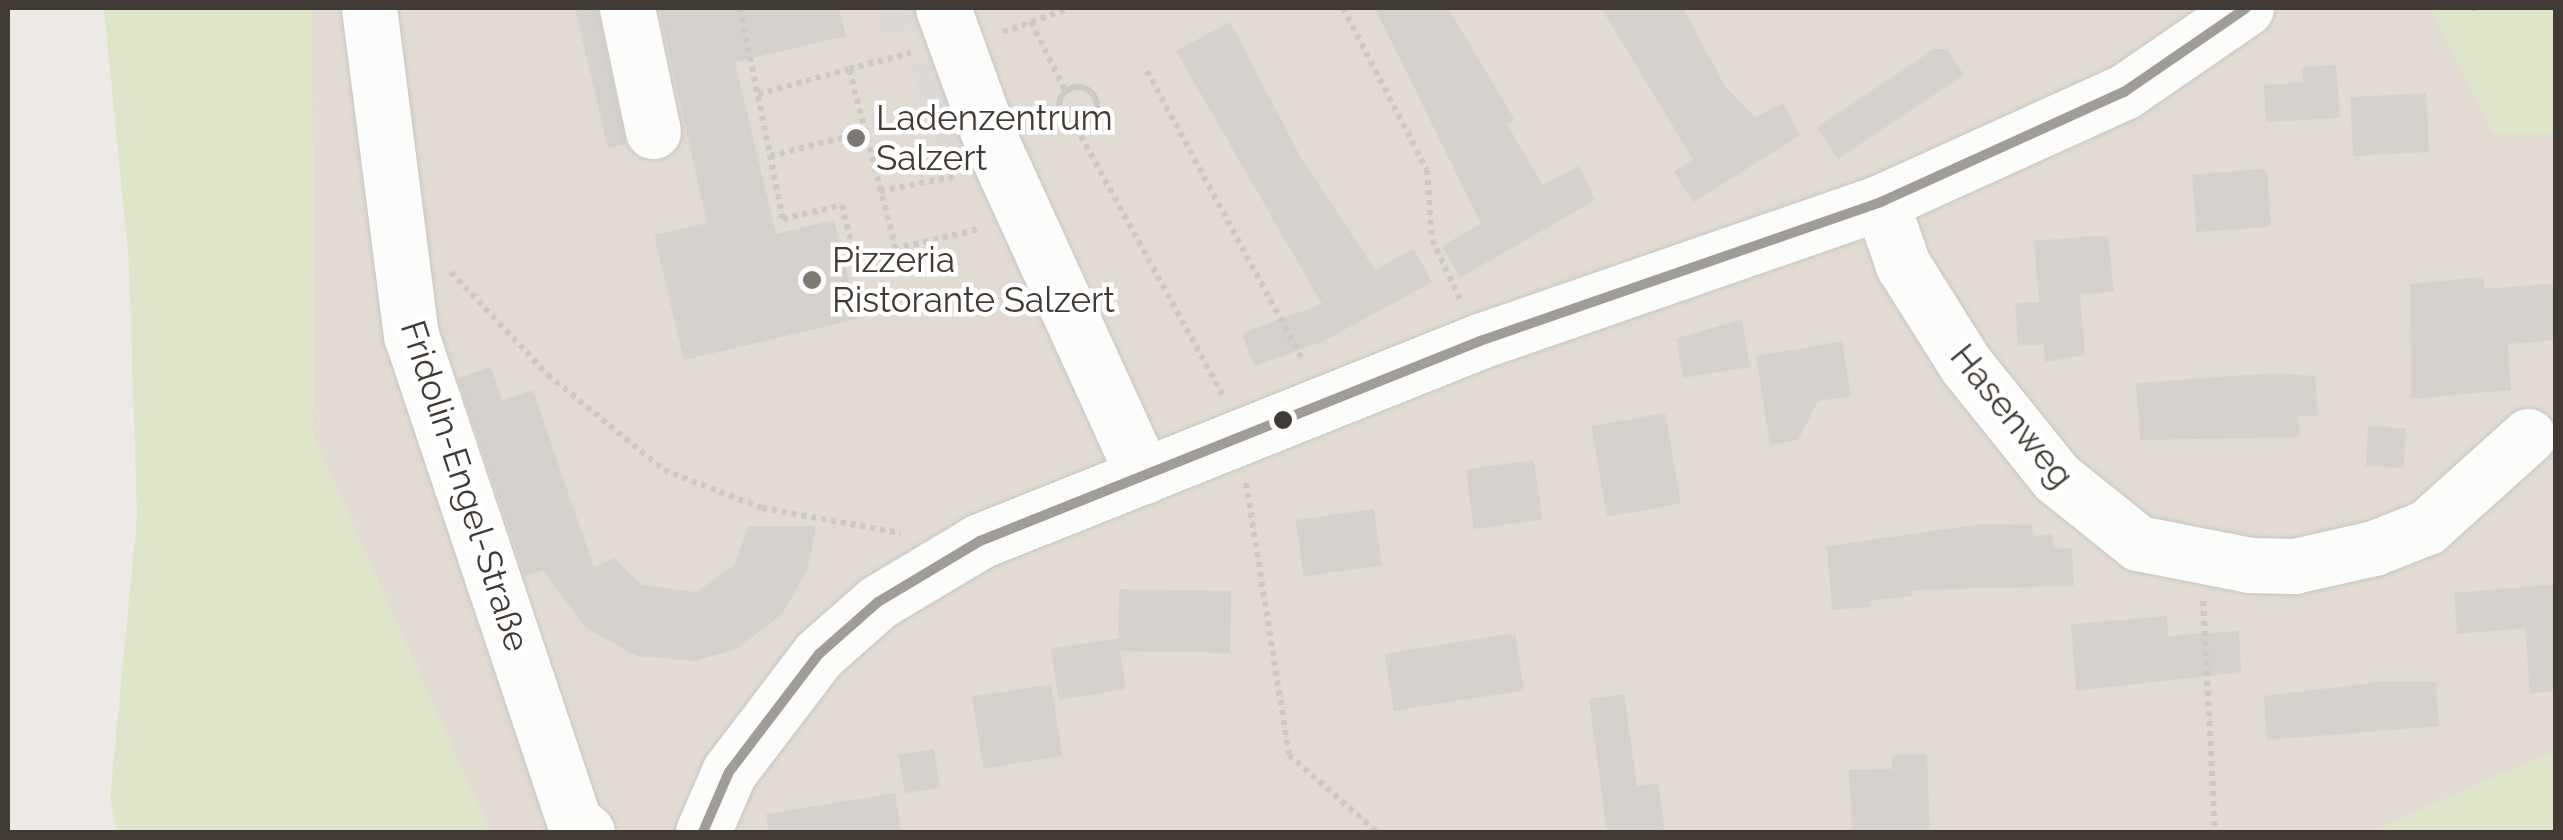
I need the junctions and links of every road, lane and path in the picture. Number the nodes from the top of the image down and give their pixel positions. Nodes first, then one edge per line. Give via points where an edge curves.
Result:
1 (370, 8) edge
2 (627, 8) edge
3 (740, 8) edge
4 (1070, 8) edge
5 (1343, 8) edge
6 (2246, 8) edge
7 (2472, 8) edge
8 (2483, 8) edge
9 (1031, 22) junction
10 (2194, 24) edge
11 (950, 33) edge
12 (850, 70) junction
13 (1147, 71) dead end
14 (1065, 90) junction
15 (758, 94) junction
16 (1060, 112) junction
17 (1076, 126) junction
18 (653, 132) dead end
19 (865, 132) junction
20 (1013, 148) junction
21 (770, 156) junction
22 (880, 191) junction
23 (1882, 202) junction
24 (1026, 219) junction
25 (896, 248) junction
26 (446, 267) dead end
27 (1480, 341) junction
28 (1296, 346) dead end
29 (1246, 434) junction
30 (2528, 436) dead end
31 (1144, 476) junction
32 (980, 540) junction
33 (2200, 560) junction
34 (587, 832) edge
35 (703, 832) edge
36 (1376, 832) edge
37 (2216, 832) edge

1 - 34 street, Fridolin-Engel-Straße via 411,335 574,820
2 - 18 street
3 - 15 path
4 - 9 path
5 - 27 path via 1428,170 1432,240
6 - 10 street
7 - 8 path
9 - 11 path
9 - 14 path
10 - 23 street via 2045,132
11 - 12 path
11 - 20 street
12 - 15 path
12 - 19 path
13 - 28 path
14 - 16 path
14 - 17 path via 1093,94 1098,108 1091,122
15 - 21 path
16 - 17 path
16 - 20 path
17 - 29 path via 1132,242 1222,395 1242,396
19 - 21 path
19 - 22 path
20 - 22 path
20 - 24 street
21 - 25 path via 784,219 842,205 855,258
22 - 25 path
23 - 27 street
23 - 33 street, Hasenweg via 1922,300 2057,478 2138,543
24 - 25 path
24 - 31 street
26 - 32 path via 548,375 664,470 762,508
27 - 29 street
29 - 31 street
29 - 36 path via 1289,755
30 - 33 street, Hasenweg via 2427,527 2374,548 2294,566
31 - 32 street
32 - 35 street via 878,602 819,654 729,772
33 - 37 path

